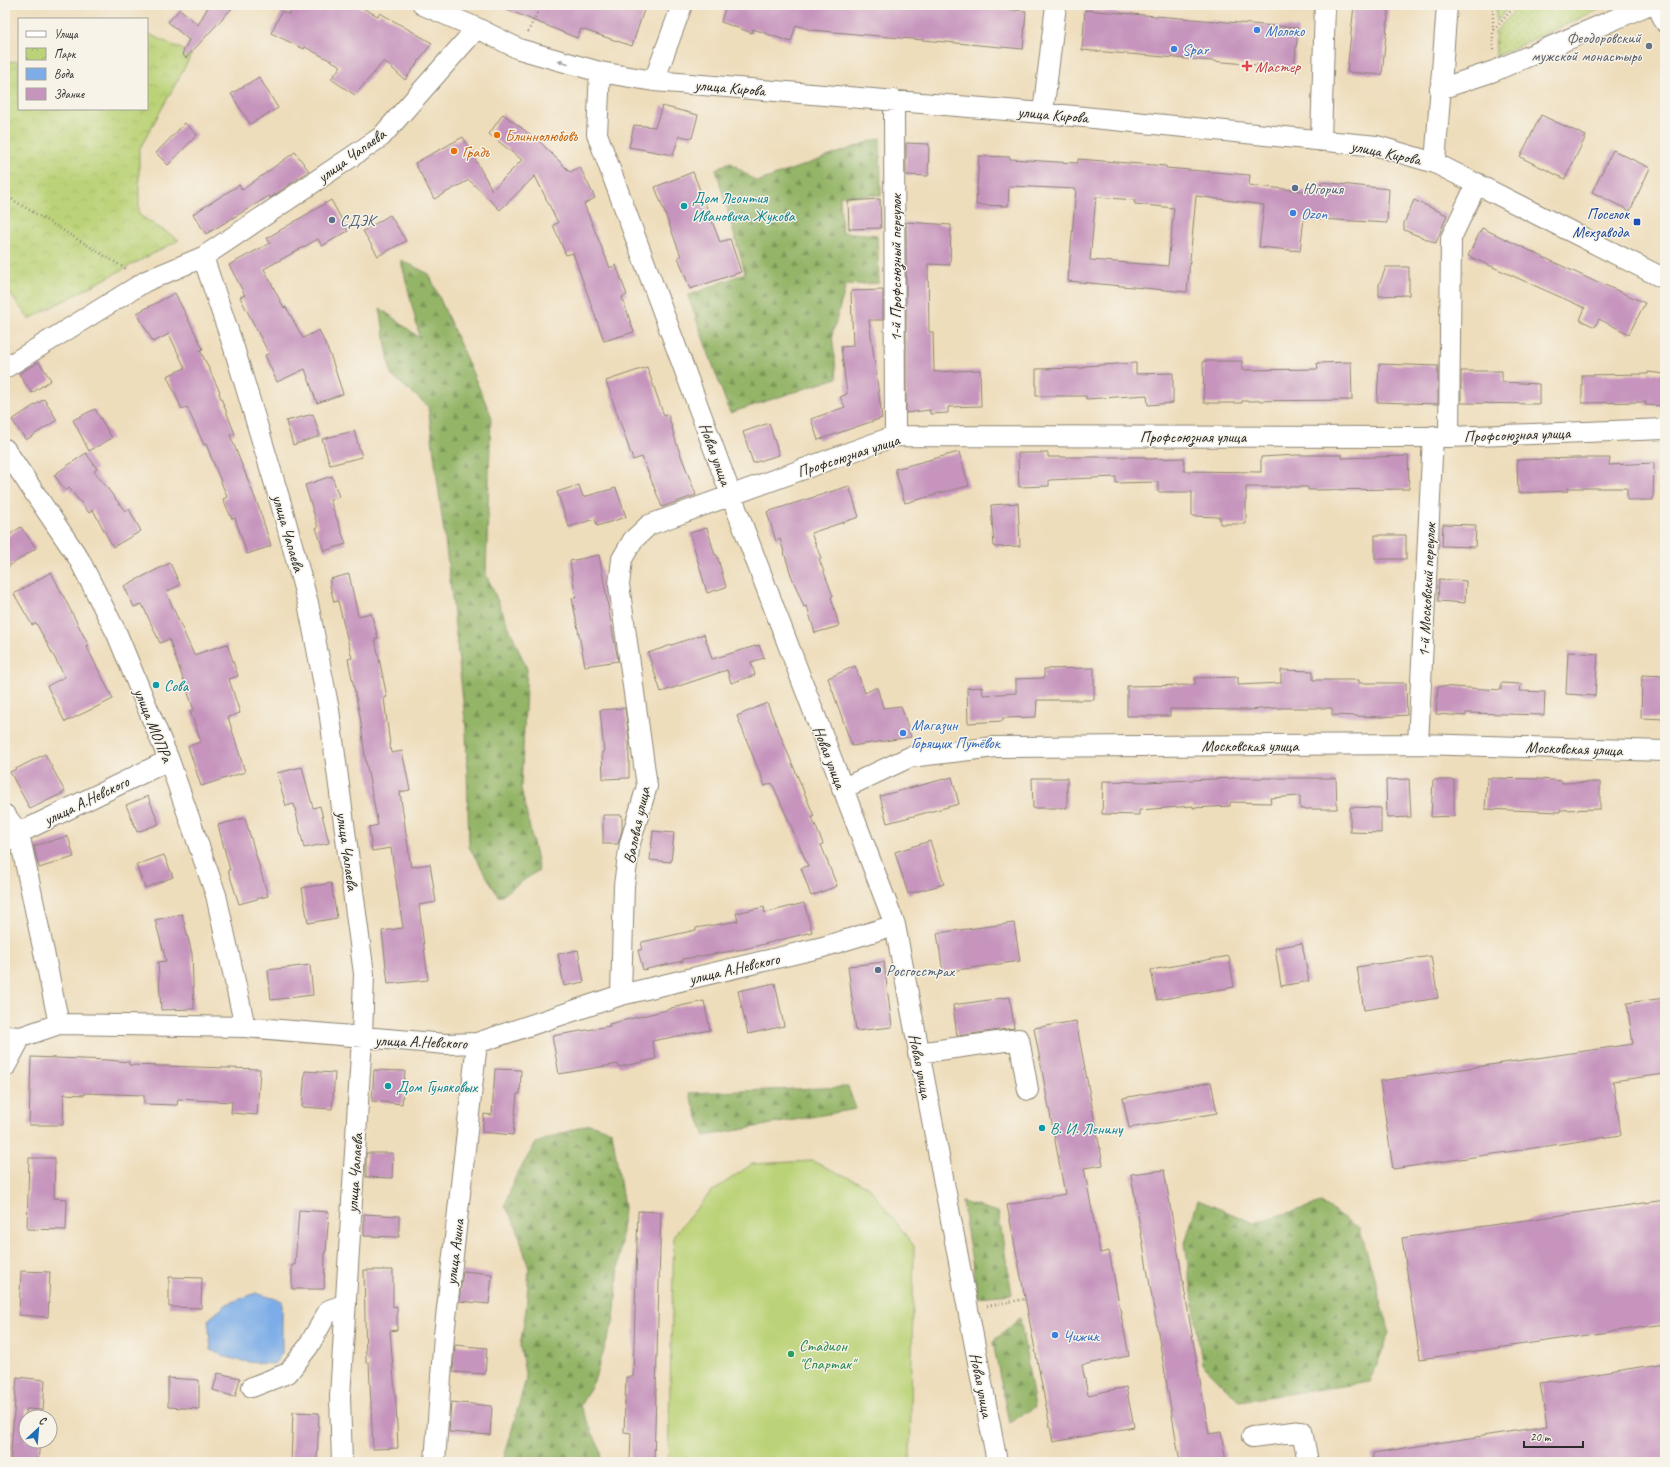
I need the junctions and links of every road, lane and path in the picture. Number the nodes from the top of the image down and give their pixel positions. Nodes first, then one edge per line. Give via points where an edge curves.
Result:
1 (423, 5) edge
2 (541, 5) edge
3 (682, 5) edge
4 (714, 5) edge
5 (1056, 5) edge
6 (1325, 5) edge
7 (1447, 5) edge
8 (1493, 5) edge
9 (1516, 5) edge
10 (1648, 5) edge
11 (1657, 5) edge
12 (725, 9) dead end
13 (1665, 22) edge
14 (478, 28) junction
15 (1492, 31) junction
16 (519, 49) junction
17 (1494, 71) junction
18 (600, 72) junction
19 (654, 81) junction
20 (1440, 89) junction
21 (894, 100) junction
22 (1043, 113) junction
23 (1321, 141) junction
24 (1435, 163) junction
25 (1477, 183) junction
26 (5, 195) edge
27 (203, 256) junction
28 (1665, 279) edge
29 (146, 281) junction
30 (5, 368) edge
31 (1665, 429) edge
32 (896, 436) junction
33 (1441, 436) junction
34 (5, 449) edge
35 (731, 495) junction
36 (619, 585) joint
37 (1418, 744) junction
38 (1665, 751) edge
39 (169, 760) junction
40 (842, 789) junction
41 (5, 815) edge
42 (12, 838) edge
43 (894, 925) junction
44 (621, 995) junction
45 (59, 1024) junction
46 (245, 1027) junction
47 (13, 1036) edge
48 (362, 1038) junction
49 (477, 1043) junction
50 (918, 1053) junction
51 (5, 1067) edge
52 (1028, 1090) dead end
53 (1025, 1300) dead end
54 (346, 1304) junction
55 (982, 1307) dead end
56 (252, 1387) dead end
57 (1252, 1437) dead end
58 (342, 1462) edge
59 (435, 1462) edge
60 (996, 1462) edge
61 (1308, 1462) edge

1 - 14 street, улица Кирова
2 - 16 path
3 - 19 street
4 - 12 path
5 - 22 street
6 - 23 street
7 - 20 street
8 - 15 path
9 - 15 path
10 - 17 street
11 - 13 street
14 - 16 street, улица Кирова
14 - 27 street, улица Чапаева via 381,137
15 - 17 path
18 -> 16 street, улица Кирова
17 - 20 street
18 - 19 street, улица Кирова
18 - 35 street, Новая улица via 597,134
19 - 21 street, улица Кирова
20 - 24 street
21 - 22 street, улица Кирова
21 - 32 street, 1-й Профсоюзный переулок
22 - 23 street, улица Кирова
23 - 24 street, улица Кирова via 1377,146
24 - 25 street, улица Кирова
25 - 28 street, улица Кирова
25 - 33 street, 1-й Московский переулок via 1451,238
26 - 29 path
27 - 29 street, улица Чапаева
27 - 48 street, улица Чапаева via 234,348 308,603 329,710 364,974
29 - 30 street, улица Чапаева
31 - 33 street, Профсоюзная улица
32 - 33 street, Профсоюзная улица
32 - 35 street, Профсоюзная улица
33 - 37 street, 1-й Московский переулок
34 - 39 street, улица МОПРа via 79,559 117,634
35 - 36 street, Профсоюзная улица via 649,525 633,540 622,559
35 - 40 street, Новая улица
36 - 44 street, Валовая улица via 647,786 630,843 624,885
37 - 38 street, Московская улица
37 - 40 street, Московская улица via 995,747 910,757
39 - 42 street, улица А.Невского
39 - 46 street, улица МОПРа via 216,895
40 - 43 street, Новая улица
41 - 42 street
42 - 45 street
43 - 44 street, улица А.Невского via 823,947
43 - 50 street, Новая улица
44 - 49 street, улица А.Невского
45 - 46 street, улица А.Невского
45 - 47 street, улица А.Невского
46 - 48 street, улица А.Невского
47 - 51 street
48 - 49 street, улица А.Невского via 446,1044
48 - 54 street, улица Чапаева
49 - 59 street, улица Азина via 444,1335
50 - 52 street via 1018,1039
50 - 60 street, Новая улица
53 - 55 path
54 - 56 street via 329,1310 308,1347 288,1373
54 - 58 street, улица Чапаева via 340,1397
57 - 61 street via 1302,1431

